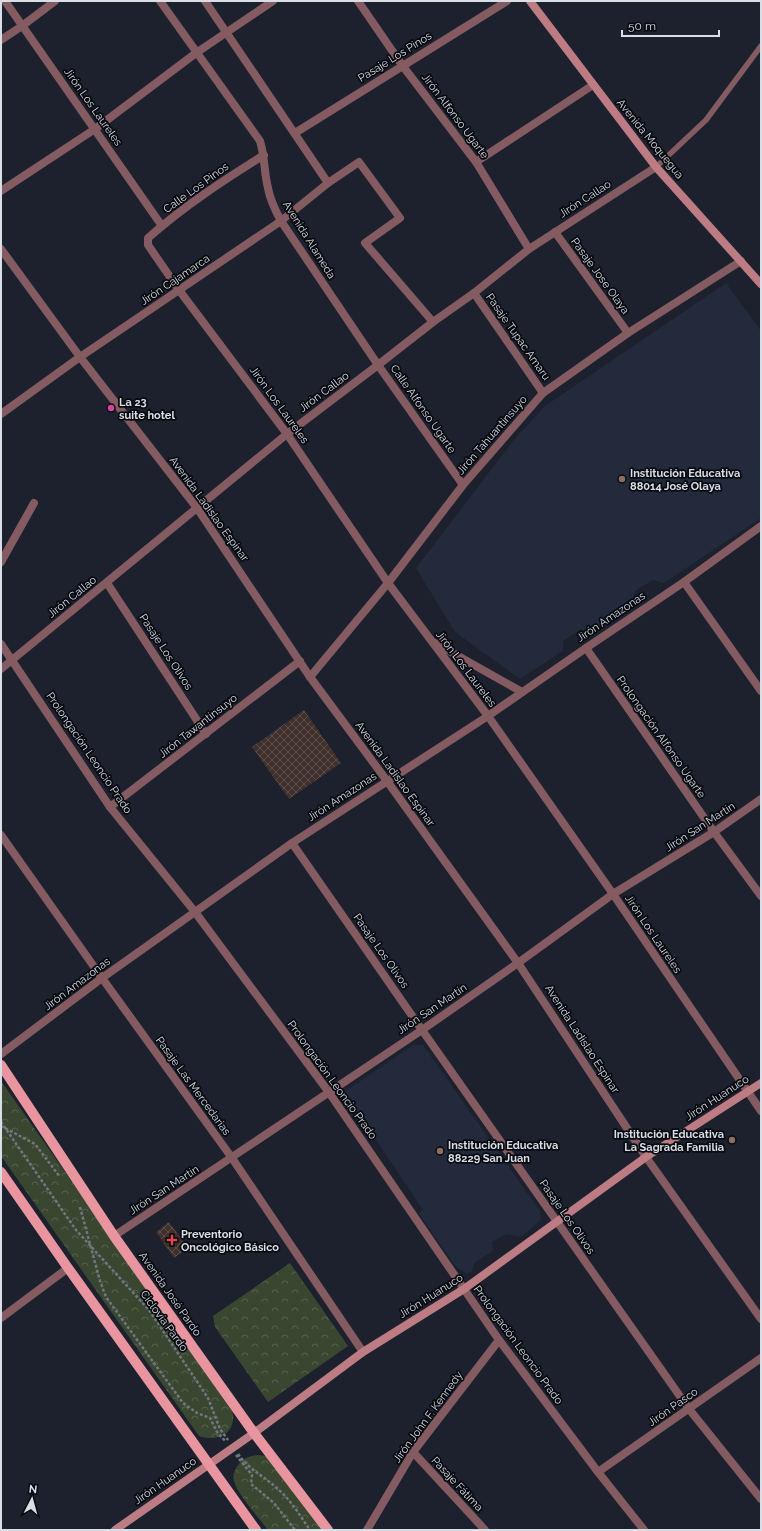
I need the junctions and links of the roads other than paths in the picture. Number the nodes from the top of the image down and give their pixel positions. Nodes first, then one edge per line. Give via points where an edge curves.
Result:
1 (6, 1) edge
2 (55, 1) edge
3 (160, 1) edge
4 (204, 1) edge
5 (273, 1) edge
6 (358, 1) edge
7 (506, 1) edge
8 (530, 1) edge
9 (22, 26) junction
10 (226, 33) junction
11 (1, 40) edge
12 (761, 46) edge
13 (196, 53) junction
14 (402, 66) junction
15 (594, 85) junction
16 (95, 129) junction
17 (295, 133) junction
18 (264, 155) junction
19 (476, 162) junction
20 (656, 167) junction
21 (328, 182) junction
22 (1, 191) edge
23 (281, 221) junction
24 (162, 226) junction
25 (555, 232) junction
26 (148, 245) joint
27 (1, 249) edge
28 (529, 249) junction
29 (741, 261) junction
30 (761, 284) edge
31 (179, 290) junction
32 (474, 293) junction
33 (433, 322) junction
34 (628, 333) junction
35 (80, 357) junction
36 (378, 365) junction
37 (543, 393) junction
38 (1, 414) edge
39 (287, 434) junction
40 (463, 485) junction
41 (34, 503) dead end
42 (197, 508) junction
43 (761, 526) edge
44 (1, 562) edge
45 (107, 582) junction
46 (684, 582) junction
47 (388, 583) junction
48 (431, 640) junction
49 (1, 644) edge
50 (586, 648) junction
51 (12, 660) junction
52 (300, 661) junction
53 (1, 669) edge
54 (310, 677) junction
55 (761, 691) edge
56 (522, 692) junction
57 (488, 716) junction
58 (206, 734) junction
59 (387, 780) junction
60 (761, 799) edge
61 (110, 807) junction
62 (714, 832) junction
63 (1, 834) edge
64 (292, 843) junction
65 (613, 894) junction
66 (761, 896) edge
67 (195, 912) junction
68 (518, 963) junction
69 (102, 978) junction
70 (422, 1030) junction
71 (1, 1054) edge
72 (1, 1065) edge
73 (761, 1083) edge
74 (747, 1091) junction
75 (328, 1092) junction
76 (761, 1111) edge
77 (646, 1157) junction
78 (232, 1158) junction
79 (1, 1172) edge
80 (557, 1222) junction
81 (114, 1236) junction
82 (68, 1268) junction
83 (464, 1289) junction
84 (1, 1318) edge
85 (761, 1319) edge
86 (499, 1340) junction
87 (363, 1352) junction
88 (761, 1358) edge
89 (689, 1409) junction
90 (254, 1433) junction
91 (413, 1452) junction
92 (208, 1464) junction
93 (598, 1472) junction
94 (761, 1499) edge
95 (115, 1530) edge
96 (256, 1530) edge
97 (328, 1530) edge
98 (367, 1530) edge
99 (485, 1530) edge
100 (644, 1530) edge

1 - 9 street, Jirón Los Laureles
2 - 9 street
3 - 13 street, Avenida Alameda
4 - 10 street
5 - 10 street
6 - 14 street, Jirón Alfonso Ugarte
7 - 14 street, Pasaje Los Pinos
8 - 15 main road, Avenida Moquegua
9 - 11 street
9 - 16 street, Jirón Los Laureles
10 - 13 street
10 - 17 street
12 - 20 lane via 706,120
13 - 16 street
13 - 18 street, Avenida Alameda via 260,141
14 - 17 street, Pasaje Los Pinos
14 - 19 street, Jirón Alfonso Ugarte
15 - 19 street
15 - 20 main road, Avenida Moquegua
16 - 22 street
16 - 24 street, Jirón Los Laureles
17 - 21 street
18 - 23 street, Avenida Alameda via 267,187
18 - 24 street, Calle Los Pinos
19 - 28 street, Jirón Alfonso Ugarte
20 - 25 street, Jirón Callao
20 - 29 main road, Avenida Moquegua
21 - 23 street, Jirón Cajamarca
21 - 33 street, Jirón Cajamarca via 359,162 400,218 365,243
23 - 31 street, Jirón Cajamarca
23 - 36 street, Avenida Alameda
24 - 26 street, Calle Los Pinos via 148,238
25 - 28 street, Jirón Callao
25 - 34 street, Pasaje Jose Olaya
26 - 31 street, Jirón Los Laureles
27 - 35 street, Avenida Ladislao Espinar
28 - 32 street, Jirón Callao
29 - 30 main road, Avenida Moquegua
29 - 34 street, Jirón Tahuantinsuyo
31 - 35 street, Jirón Cajamarca
31 - 39 street, Jirón Los Laureles
32 - 33 street, Jirón Callao
32 - 37 street, Pasaje Tupac Amaru
33 - 36 street, Jirón Callao
34 - 37 street, Jirón Tahuantinsuyo
35 - 38 street, Jirón Cajamarca
35 - 42 street, Avenida Ladislao Espinar
36 - 39 street, Jirón Callao
36 - 40 street, Calle Alfonso Ugarte
37 - 40 street, Jirón Tahuantinsuyo
39 - 42 street, Jirón Callao
39 - 47 street, Jirón Los Laureles
40 - 47 street, Jirón Tahuantinsuyo
41 - 44 street
42 - 45 street, Jirón Callao
42 - 52 street, Avenida Ladislao Espinar
43 - 46 street, Jirón Amazonas
45 - 51 street, Jirón Callao
45 - 58 street, Pasaje Los Olivos
46 - 50 street, Jirón Amazonas
46 - 55 street
47 - 48 street, Jirón Los Laureles
47 - 54 street, Jirón Tahuantinsuyo
48 - 56 street
48 - 57 street, Jirón Los Laureles
49 - 51 street, Prolongación Leoncio Prado
50 - 56 street, Jirón Amazonas
50 - 62 street, Prolongación Alfonso Ugarte
51 - 53 street, Jirón Callao
51 - 61 street, Prolongación Leoncio Prado
52 - 54 street, Avenida Ladislao Espinar
52 - 58 street, Jirón Tawantinsuyo
54 - 59 street, Avenida Ladislao Espinar
56 - 57 street, Jirón Amazonas
57 - 59 street, Jirón Amazonas
57 - 65 street, Jirón Los Laureles
58 - 61 street, Jirón Tawantinsuyo
59 - 64 street, Jirón Amazonas
59 - 68 street, Avenida Ladislao Espinar
60 - 62 street, Jirón San Martín
61 - 67 street, Prolongación Leoncio Prado
62 - 65 street, Jirón San Martín
62 - 66 street, Prolongación Alfonso Ugarte
63 - 69 street, Pasaje Las Mercedarias
64 - 67 street, Jirón Amazonas
64 - 70 street, Pasaje Los Olivos
65 - 68 street, Jirón San Martín
65 - 74 street, Jirón Los Laureles
67 - 69 street, Jirón Amazonas
67 - 75 street, Prolongación Leoncio Prado
68 - 70 street, Jirón San Martín
68 - 77 street, Avenida Ladislao Espinar
69 - 71 street, Jirón Amazonas
69 - 78 street, Pasaje Las Mercedarias
70 - 75 street, Jirón San Martín
70 - 80 street, Pasaje Los Olivos
72 - 81 main road, Avenida José Pardo
73 - 74 main road, Jirón Huanuco
74 - 76 street, Jirón Los Laureles
74 - 77 main road, Jirón Huanuco
75 - 78 street, Jirón San Martín
75 - 83 street, Prolongación Leoncio Prado
77 - 80 main road, Jirón Huanuco
77 - 85 street, Avenida Ladislao Espinar
78 - 81 street, Jirón San Martín
78 - 87 street, Pasaje Las Mercedarias
79 - 82 main road
80 - 83 main road, Jirón Huanuco
80 - 89 street, Pasaje Los Olivos
81 - 90 main road, Avenida José Pardo
82 - 84 street
82 - 92 main road
83 - 86 street, Prolongación Leoncio Prado
83 - 87 main road, Jirón Huanuco
86 - 91 street, Jirón John F. Kennedy
86 - 93 street, Prolongación Leoncio Prado
87 - 90 main road, Jirón Huanuco
88 - 89 street, Jirón Pasco
89 - 93 street, Jirón Pasco
89 - 94 street, Pasaje Los Olivos
90 - 92 main road, Jirón Huanuco
90 - 97 main road, Avenida José Pardo
91 - 98 street, Jirón John F. Kennedy
91 - 99 street, Pasaje Fátima
92 - 95 main road, Jirón Huanuco
92 - 96 main road
93 - 100 street, Prolongación Leoncio Prado

